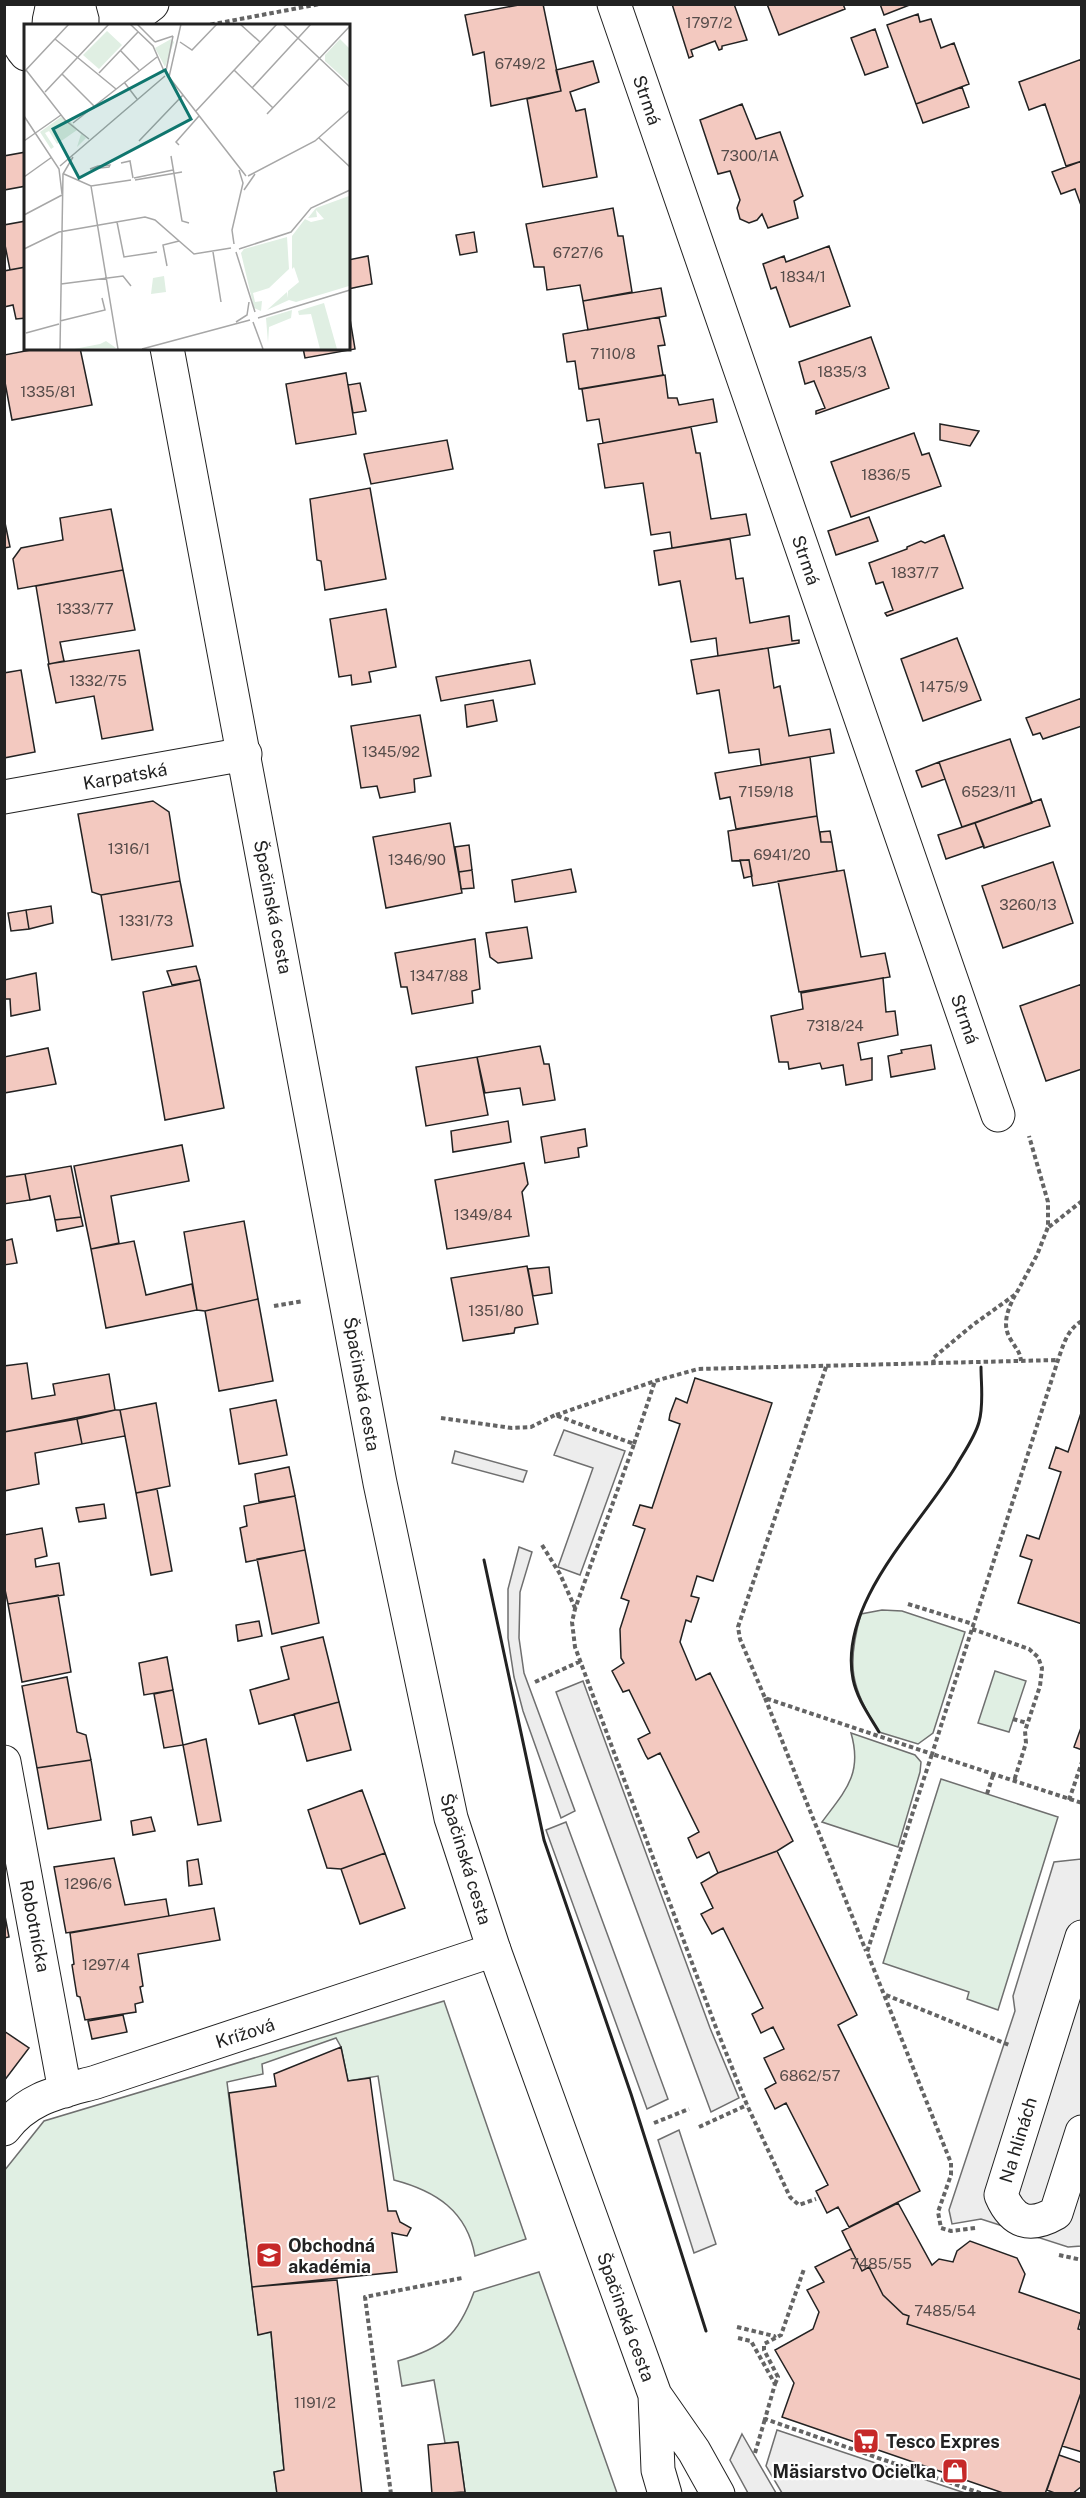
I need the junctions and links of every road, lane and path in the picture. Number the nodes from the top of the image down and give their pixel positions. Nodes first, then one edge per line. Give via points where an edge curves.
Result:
1 (113, 4) edge
2 (152, 4) edge
3 (320, 4) edge
4 (614, 4) edge
5 (116, 24) edge
6 (126, 24) edge
7 (214, 24) edge
8 (167, 350) edge
9 (245, 754) junction
10 (4, 797) edge
11 (998, 1115) dead end
12 (1028, 1134) dead end
13 (1082, 1202) edge
14 (1048, 1227) junction
15 (1016, 1294) junction
16 (303, 1301) dead end
17 (274, 1306) dead end
18 (1082, 1321) edge
19 (1058, 1360) junction
20 (1021, 1361) junction
21 (933, 1364) junction
22 (826, 1367) junction
23 (655, 1381) junction
24 (555, 1415) junction
25 (441, 1418) dead end
26 (634, 1444) junction
27 (542, 1545) dead end
28 (908, 1604) dead end
29 (575, 1609) junction
30 (973, 1627) junction
31 (581, 1661) junction
32 (535, 1682) dead end
33 (765, 1698) junction
34 (1013, 1719) dead end
35 (1027, 1724) junction
36 (932, 1754) junction
37 (4, 1762) edge
38 (1082, 1762) edge
39 (993, 1775) junction
40 (1014, 1781) junction
41 (987, 1794) dead end
42 (1069, 1800) junction
43 (1082, 1803) edge
44 (1082, 1937) edge
45 (494, 1950) junction
46 (867, 1952) junction
47 (885, 1995) junction
48 (1043, 2060) junction
49 (65, 2091) junction
50 (747, 2105) junction
51 (689, 2109) dead end
52 (654, 2123) dead end
53 (699, 2127) dead end
54 (4, 2129) edge
55 (1082, 2132) edge
56 (816, 2199) dead end
57 (938, 2212) dead end
58 (804, 2269) dead end
59 (462, 2278) dead end
60 (737, 2327) dead end
61 (738, 2338) dead end
62 (775, 2338) junction
63 (775, 2384) junction
64 (655, 2395) junction
65 (765, 2419) junction
66 (754, 2453) dead end
67 (391, 2493) edge
68 (665, 2493) edge
69 (718, 2493) edge
70 (983, 2493) edge

1 - 5 street
2 - 6 street
3 - 7 path
4 - 11 street, Strmá
8 - 9 street, Špačinská cesta
9 - 10 street, Karpatská
9 - 45 street, Špačinská cesta via 418,1668 451,1818
12 - 14 path via 1048,1202
13 - 14 path
14 - 15 path
15 - 20 path via 1005,1327
15 - 21 path via 933,1358
16 - 17 path
18 - 19 path via 1068,1336
19 - 20 path
19 - 30 path
20 - 21 path
21 - 22 path
22 - 23 path via 698,1369
22 - 33 path via 738,1627
23 - 24 path
23 - 26 path
24 - 25 path via 531,1426 512,1428
24 - 26 path
26 - 29 path
27 - 29 path
28 - 30 path
29 - 31 path via 572,1636
30 - 35 path via 1016,1643 1038,1657 1042,1668 1040,1686
30 - 36 path
31 - 32 path
31 - 50 path
33 - 36 path
33 - 46 path
34 - 35 path
35 - 40 path via 1026,1743
36 - 39 path
36 - 46 path
37 - 49 street, Robotnícka
38 - 42 path
39 - 40 path
39 - 41 path
40 - 42 path
42 - 43 path
44 - 48 street, Na hlinách
45 - 49 street, Krížová
45 - 64 street, Špačinská cesta
46 - 47 path
47 - 48 path
47 - 57 path via 951,2163 951,2175
48 - 55 street, Na hlinách via 1001,2195 1008,2212 1025,2221 1041,2222 1056,2213
49 - 54 street, Krížová via 22,2109
50 - 53 path
50 - 56 path via 790,2197 799,2205
51 - 52 path
58 - 62 path via 781,2335
59 - 67 path via 365,2297
60 - 62 path
61 - 63 path via 751,2341
62 - 63 path via 764,2344 764,2350 778,2377
63 - 65 path
64 - 68 street, Špačinská cesta via 658,2469
64 - 69 street, Špačinská cesta
65 - 66 path
65 - 70 path

